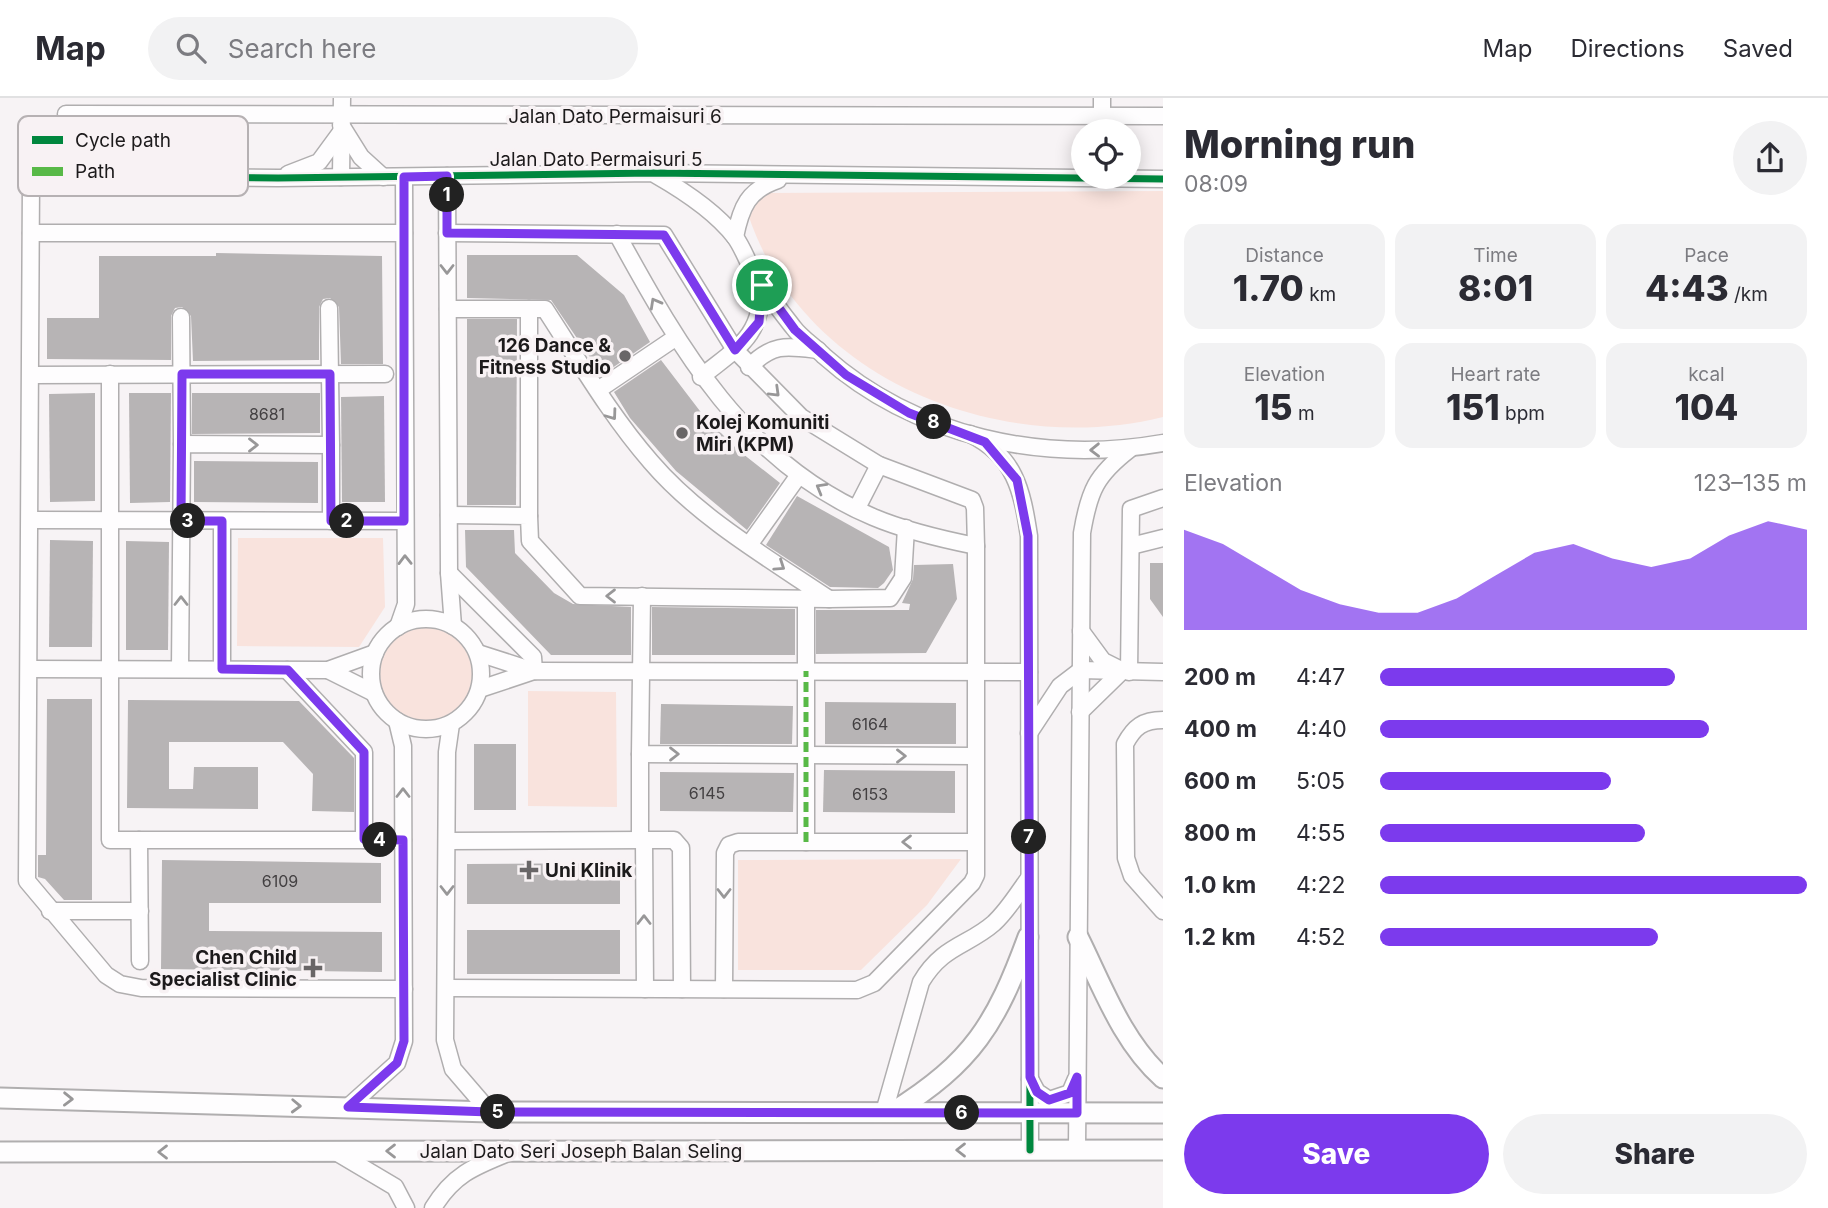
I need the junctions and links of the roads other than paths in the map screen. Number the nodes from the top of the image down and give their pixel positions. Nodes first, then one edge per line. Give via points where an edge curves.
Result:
1 (342, 98) edge
2 (1043, 98) edge
3 (1102, 98) edge
4 (66, 114) dead end
5 (121, 116) edge
6 (1043, 116) junction
7 (1102, 116) junction
8 (1163, 116) edge
9 (248, 121) edge
10 (341, 124) junction
11 (653, 173) junction
12 (447, 176) junction
13 (789, 176) junction
14 (341, 177) junction
15 (383, 177) junction
16 (404, 177) junction
17 (248, 178) edge
18 (278, 178) junction
19 (1163, 179) edge
20 (31, 196) edge
21 (32, 233) junction
22 (404, 233) junction
23 (447, 233) junction
24 (617, 234) junction
25 (735, 237) junction
26 (762, 285) junction
27 (329, 307) dead end
28 (447, 309) junction
29 (528, 309) junction
30 (181, 317) dead end
31 (676, 338) junction
32 (735, 350) junction
33 (818, 350) junction
34 (749, 366) junction
35 (110, 374) junction
36 (182, 374) junction
37 (330, 374) junction
38 (385, 374) dead end
39 (31, 375) junction
40 (701, 377) junction
41 (598, 390) junction
42 (970, 434) junction
43 (1163, 443) edge
44 (182, 444) junction
45 (331, 445) junction
46 (1130, 449) junction
47 (879, 465) junction
48 (799, 475) junction
49 (1163, 498) edge
50 (857, 508) junction
51 (449, 516) junction
52 (529, 516) junction
53 (30, 520) junction
54 (109, 521) junction
55 (181, 521) junction
56 (222, 521) junction
57 (331, 521) junction
58 (404, 521) junction
59 (906, 528) junction
60 (1163, 538) edge
61 (749, 545) junction
62 (975, 546) junction
63 (1131, 546) junction
64 (449, 573) junction
65 (642, 596) junction
66 (806, 598) junction
67 (829, 598) junction
68 (398, 626) junction
69 (453, 626) junction
70 (1081, 631) junction
71 (375, 653) junction
72 (478, 653) junction
73 (109, 668) junction
74 (29, 669) junction
75 (180, 669) junction
76 (222, 669) junction
77 (288, 670) junction
78 (328, 670) junction
79 (642, 670) junction
80 (1080, 670) junction
81 (534, 671) junction
82 (806, 671) junction
83 (974, 672) junction
84 (1029, 672) junction
85 (1125, 672) junction
86 (1163, 672) edge
87 (480, 689) junction
88 (374, 693) junction
89 (1080, 712) junction
90 (1163, 720) edge
91 (397, 721) junction
92 (451, 724) junction
93 (1029, 734) junction
94 (640, 754) junction
95 (806, 755) junction
96 (974, 757) junction
97 (139, 839) junction
98 (364, 839) junction
99 (403, 840) junction
100 (642, 840) junction
101 (447, 841) junction
102 (806, 842) junction
103 (975, 842) junction
104 (1028, 878) junction
105 (50, 911) junction
106 (140, 911) junction
107 (1163, 911) edge
108 (1028, 937) junction
109 (1078, 937) junction
110 (140, 961) dead end
111 (446, 988) junction
112 (404, 989) junction
113 (645, 989) junction
114 (682, 989) junction
115 (724, 989) junction
116 (1030, 1077) junction
117 (1077, 1077) junction
118 (1163, 1078) edge
119 (0, 1098) edge
120 (348, 1107) junction
121 (490, 1112) junction
122 (888, 1112) junction
123 (1030, 1113) junction
124 (1077, 1113) junction
125 (1163, 1114) edge
126 (1030, 1150) junction
127 (1077, 1150) junction
128 (1163, 1150) edge
129 (0, 1152) edge
130 (336, 1152) junction
131 (510, 1152) junction
132 (406, 1208) edge
133 (433, 1208) edge

1 - 10 street
2 - 6 street
3 - 7 street
4 - 5 street, Jalan Dato Permaisuri 6
6 - 7 street, Jalan Dato Permaisuri 6
6 - 10 street, Jalan Dato Permaisuri 6
7 - 8 street, Jalan Dato Permaisuri 6
9 - 10 street, Jalan Dato Permaisuri 6
10 - 14 street
10 - 15 street via 361,157
10 - 18 street via 319,162
11 - 12 street, Jalan Dato Permaisuri 5
11 - 13 street, Jalan Dato Permaisuri 5
11 - 25 street via 702,205
12 - 16 street, Jalan Dato Permaisuri 5
12 - 23 street
13 - 19 street, Jalan Dato Permaisuri 5
13 - 25 street via 749,195
14 - 15 street, Jalan Dato Permaisuri 5
14 - 18 street, Jalan Dato Permaisuri 5
15 - 16 street, Jalan Dato Permaisuri 5
16 - 22 street
17 - 18 street, Jalan Dato Permaisuri 5
20 - 21 street, Jalan Dato Permaisuri 5
21 - 22 street
21 - 39 street
22 - 58 street
23 - 24 street
23 -> 28 street
31 -> 24 street
24 - 32 street via 664,235
25 - 26 street
26 - 32 street via 759,322
26 - 33 street via 795,330
27 - 37 street
28 - 29 street
28 - 51 street
29 - 41 street via 545,309
29 - 52 street
30 - 36 street
31 - 40 street
31 - 41 street
32 - 34 street
32 - 40 street
33 - 34 street via 778,347
33 - 42 street via 846,375 909,413
34 -> 47 street via 801,416
35 - 36 street
35 - 39 street
35 - 54 street
36 - 37 street
36 - 44 street
37 - 38 street
37 - 45 street
39 - 53 street
40 - 48 street via 750,434
41 -> 61 street via 608,410 653,465
46 -> 42 street via 1044,449
42 - 84 street via 1004,460 1023,495 1028,536
43 - 46 street
44 -> 45 street
44 - 55 street
45 - 57 street
46 - 70 street via 1095,482 1087,502 1082,533
47 - 50 street
47 - 62 street via 972,500
50 -> 48 street
48 - 61 street
49 - 63 street via 1132,509
50 - 59 street
51 - 52 street
51 - 64 street
65 -> 52 street via 580,596 530,541
53 - 54 street
53 - 74 street
54 - 55 street
54 - 73 street
55 - 56 street
75 -> 55 street
56 - 57 street
56 - 76 street
57 - 58 street
68 -> 58 street via 406,604
59 - 62 street
59 - 67 street via 903,578 890,598
60 - 63 street
61 -> 67 street
62 - 83 street
63 - 85 street
64 - 69 street
64 - 81 street via 533,657
65 - 66 street
65 - 79 street
66 - 67 street
66 - 82 street
68 - 69 street via 435,619
68 - 71 street
69 - 72 street via 468,637
70 - 80 street
70 - 85 street via 1103,661
71 - 78 street
71 - 88 street via 371,666
72 - 81 street
72 - 87 street
73 - 74 street
73 - 75 street
73 - 97 street via 110,840
74 - 105 street via 26,873 31,888
75 - 76 street
76 - 77 street
77 - 78 street
77 - 98 street via 364,752
78 - 88 street
79 - 81 street
79 - 82 street
79 - 94 street
80 - 85 street
80 - 89 street
80 - 93 street via 1060,686
81 - 87 street
82 - 83 street
82 - 95 street
83 - 84 street
83 - 96 street
84 - 93 street
85 - 86 street
85 - 89 street
87 - 92 street via 474,703
88 - 91 street
89 - 109 street
90 - 107 street via 1134,728 1125,744 1125,768 1126,858 1132,876
91 - 92 street via 433,729
99 -> 91 street via 403,746
92 - 101 street
93 - 104 street
94 -> 95 street
94 - 100 street
95 -> 96 street
95 - 102 street
96 - 103 street
97 - 98 street
97 - 106 street
98 - 99 street
99 - 112 street
100 - 101 street
113 -> 100 street
100 - 114 street via 674,839 681,848
101 -> 111 street
103 -> 102 street
102 -> 115 street via 729,845 725,853
103 - 115 street via 972,883 866,988
104 - 108 street
104 - 122 street via 993,924 930,967 922,982
105 - 106 street
105 - 112 street via 106,975 120,984 141,988
106 - 110 street
108 - 116 street
108 - 122 main road via 1011,985 962,1062 935,1086
109 - 117 street
109 - 118 main road via 1119,1020 1147,1065
111 - 113 street
111 - 121 street via 445,1040 453,1069
112 - 120 street via 404,1041 397,1063
113 - 114 street
114 - 115 street
116 - 117 street via 1037,1092 1049,1100 1070,1093
116 - 123 street
117 - 124 street
119 -> 120 main road, Jalan Dato Seri Joseph Balan Seling
120 - 121 main road, Jalan Dato Seri Joseph Balan Seling
121 - 122 main road, Jalan Dato Seri Joseph Balan Seling
122 - 123 main road, Jalan Dato Seri Joseph Balan Seling
123 - 124 main road, Jalan Dato Seri Joseph Balan Seling
123 - 126 street
124 - 125 main road, Jalan Dato Seri Joseph Balan Seling
124 - 127 street
126 - 127 main road, Jalan Dato Seri Joseph Balan Seling
126 -> 131 main road, Jalan Dato Seri Joseph Balan Seling
127 - 128 main road, Jalan Dato Seri Joseph Balan Seling
130 -> 129 main road, Jalan Dato Seri Joseph Balan Seling
131 -> 130 main road, Jalan Dato Seri Joseph Balan Seling
130 - 132 street via 395,1187
131 - 133 street via 468,1169 444,1188

